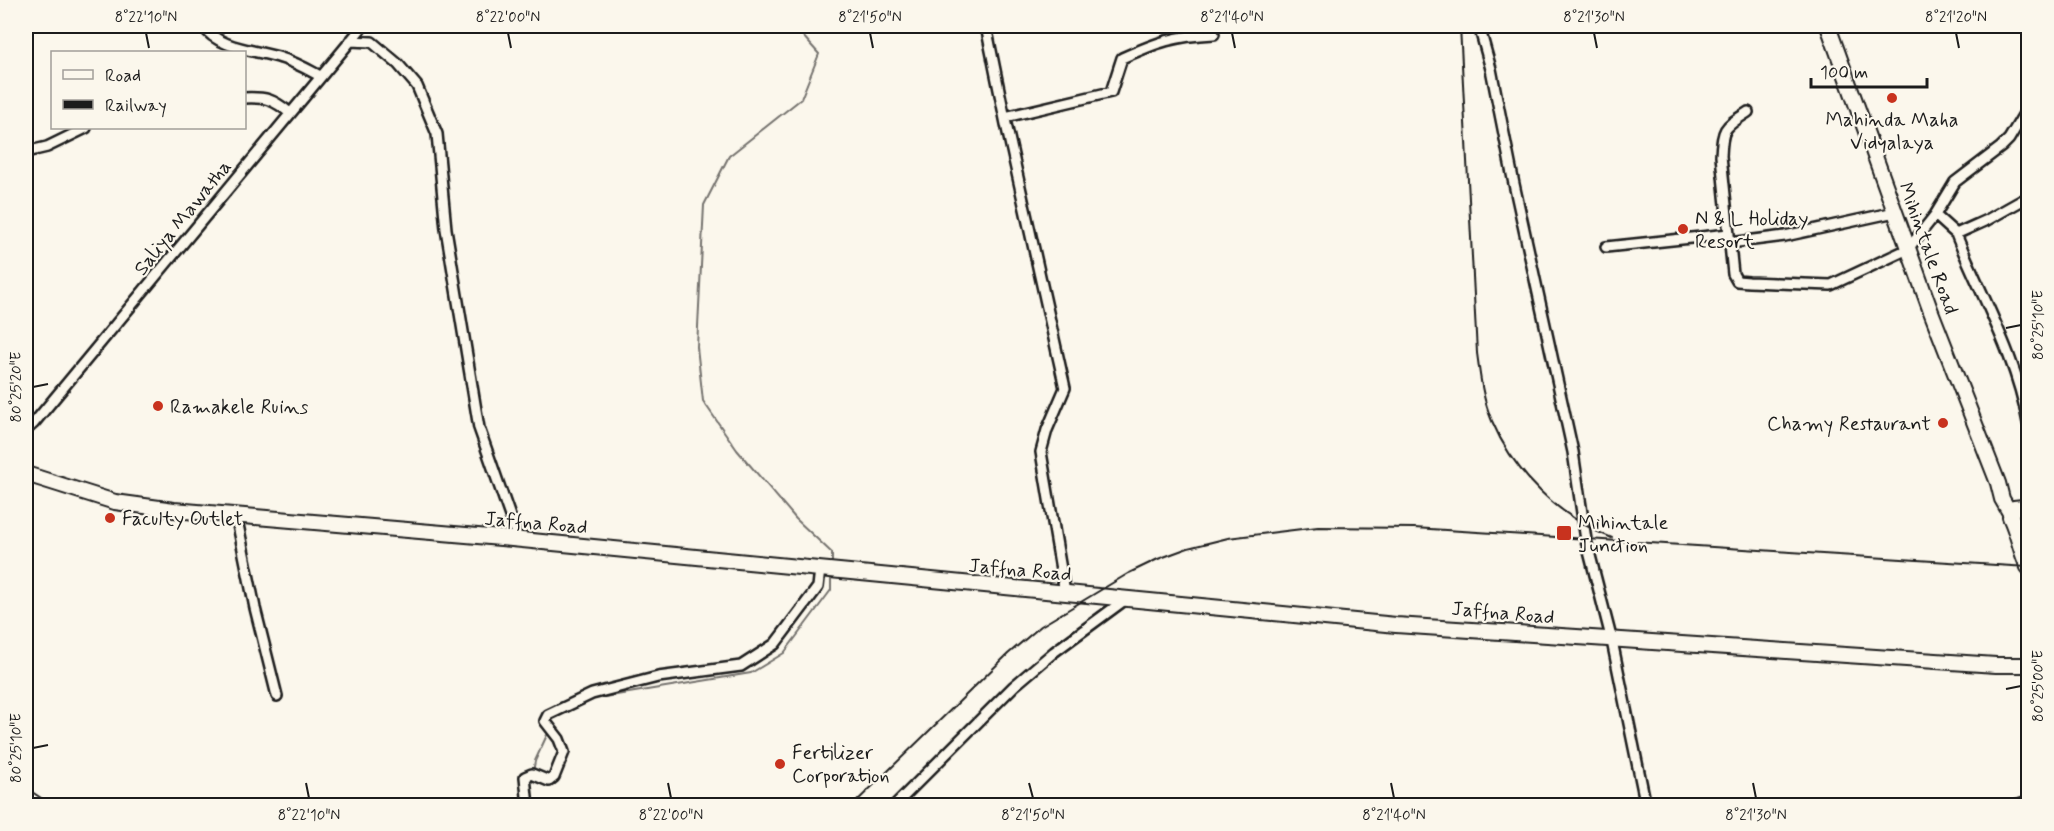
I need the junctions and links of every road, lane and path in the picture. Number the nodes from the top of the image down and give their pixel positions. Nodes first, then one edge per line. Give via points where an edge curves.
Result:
1 (203, 26) edge
2 (363, 26) edge
3 (986, 26) edge
4 (1479, 26) edge
5 (1828, 26) edge
6 (1214, 34) dead end
7 (350, 41) junction
8 (320, 76) junction
9 (246, 98) edge
10 (2028, 107) edge
11 (1748, 112) dead end
12 (290, 113) junction
13 (1005, 117) junction
14 (84, 129) edge
15 (26, 152) edge
16 (2028, 197) edge
17 (1895, 212) junction
18 (1935, 215) junction
19 (1956, 234) junction
20 (1730, 238) junction
21 (1606, 247) dead end
22 (1908, 249) junction
23 (2028, 423) edge
24 (26, 430) edge
25 (26, 474) edge
26 (236, 515) junction
27 (2022, 515) edge
28 (518, 540) junction
29 (2028, 548) edge
30 (2028, 567) edge
31 (828, 570) junction
32 (1065, 592) junction
33 (1126, 599) junction
34 (1612, 641) junction
35 (2024, 667) edge
36 (277, 696) dead end
37 (2028, 802) edge
38 (528, 806) edge
39 (894, 806) edge
40 (1646, 806) edge
41 (2016, 806) edge

1 - 8 street via 227,44 294,62
2 - 7 street, Saliya Mawatha
3 - 13 street
4 - 34 street via 1573,452 1586,540
5 - 17 highway, Mihintale Road
6 - 13 street via 1160,41 1122,58 1111,92
7 - 8 street, Saliya Mawatha
7 - 28 street via 372,42 398,64 417,86 437,134 446,229 479,428
8 - 12 street, Saliya Mawatha
9 - 12 street via 263,97
10 - 18 street via 2009,139 1955,183
11 - 20 street via 1726,126 1722,139
12 - 24 street, Saliya Mawatha
13 - 32 street via 1065,388 1041,452
14 - 15 street via 47,147
16 - 19 street
17 - 20 street via 1785,236
17 - 22 highway, Mihintale Road
18 - 19 street
18 - 22 street
19 - 23 street via 2003,342
20 - 21 street
20 - 22 street via 1737,281 1831,285
22 - 27 highway, Mihintale Road via 2002,499
25 - 26 highway, Jaffna Road via 115,502
26 - 28 highway, Jaffna Road
26 - 36 street
27 - 29 highway
27 - 30 highway via 2021,551
28 - 31 highway, Jaffna Road
31 - 32 highway, Jaffna Road
31 - 38 street via 775,644 741,666 658,677 592,694 548,716 545,720 564,752 549,781 535,775 525,777
32 - 33 highway, Jaffna Road
33 - 34 highway, Jaffna Road
33 - 39 street via 1014,686
34 - 35 highway, Jaffna Road
34 - 40 street
37 - 41 street

